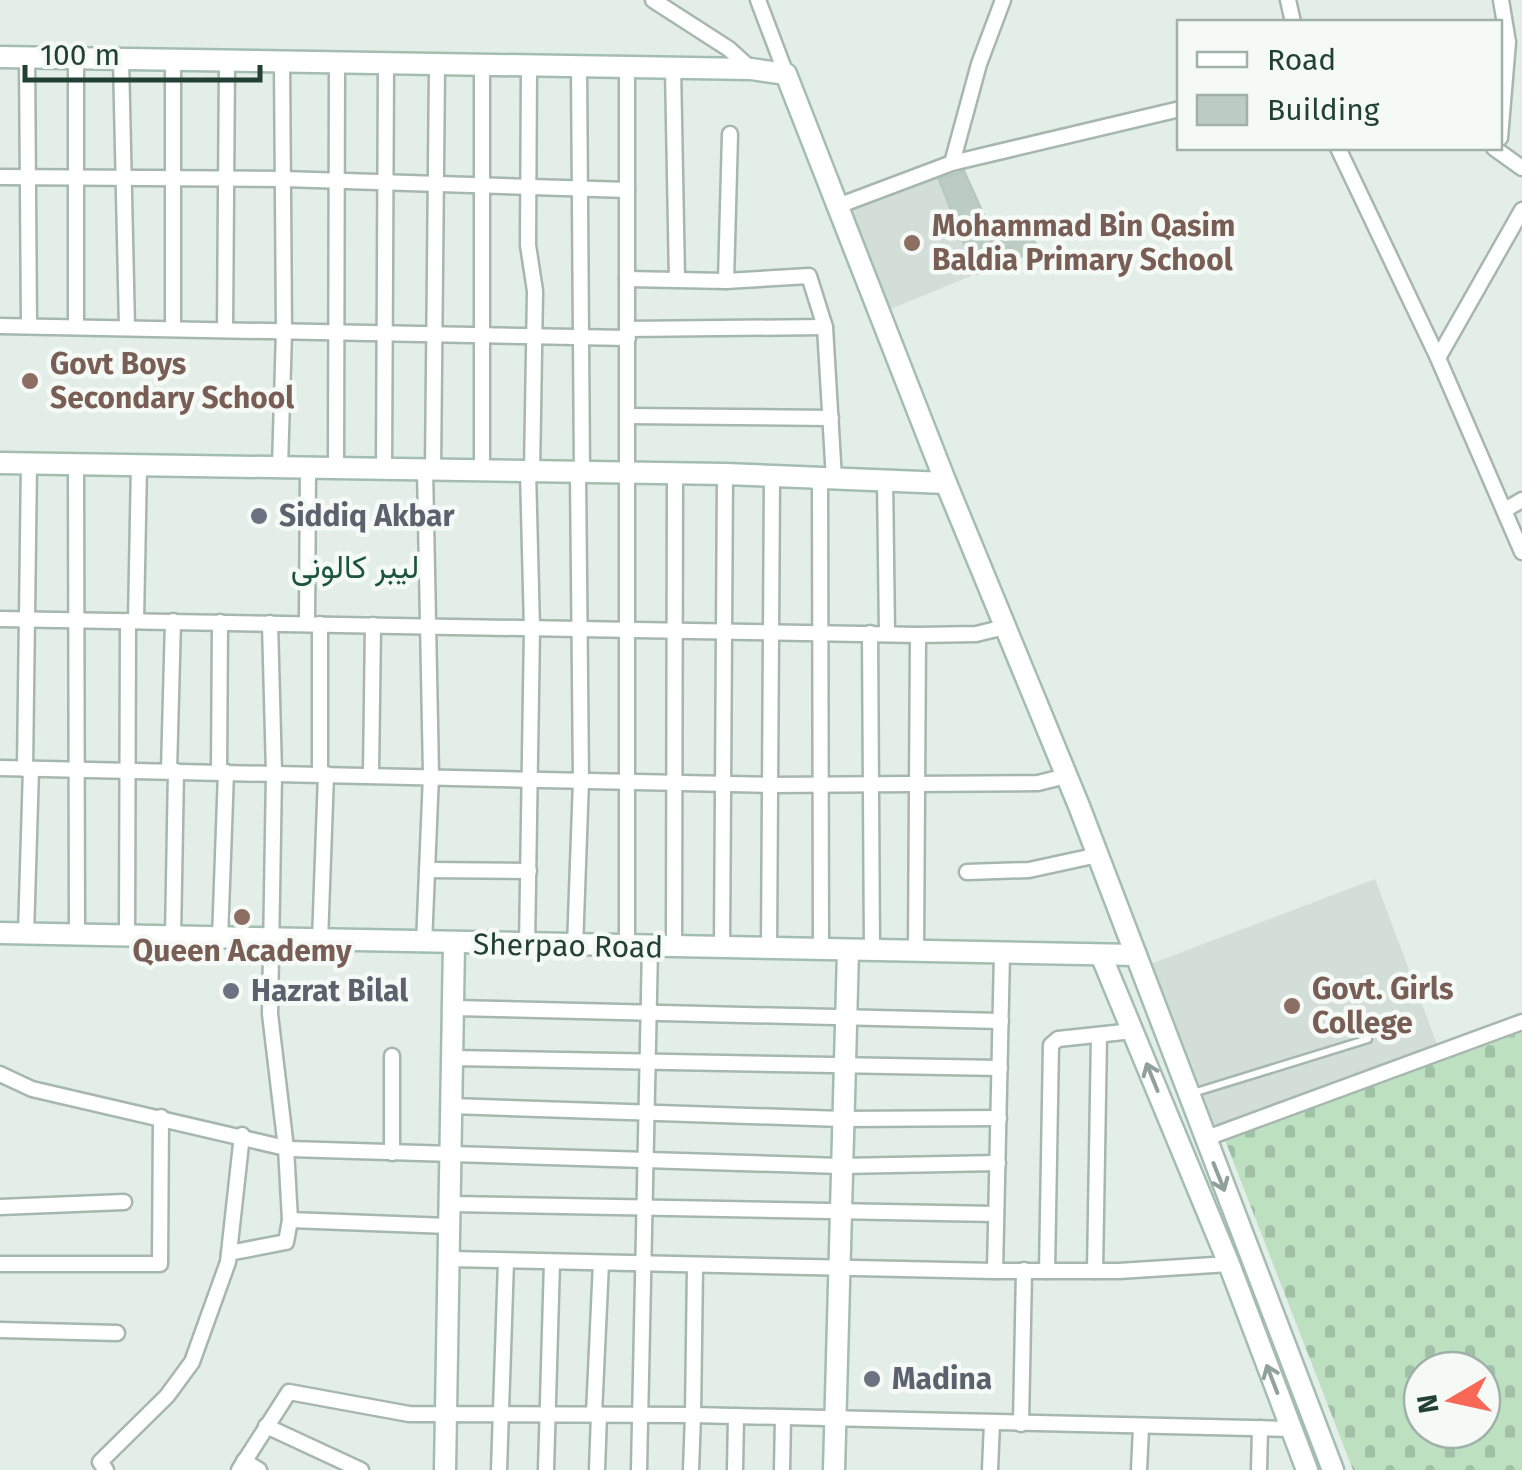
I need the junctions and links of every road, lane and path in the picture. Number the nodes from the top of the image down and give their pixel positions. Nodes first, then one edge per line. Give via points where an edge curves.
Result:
1 (653, 0) edge
2 (758, 0) edge
3 (1002, 0) edge
4 (1501, 0) edge
5 (1515, 42) edge
6 (0, 57) edge
7 (27, 58) junction
8 (76, 58) junction
9 (120, 59) junction
10 (173, 59) junction
11 (227, 61) junction
12 (282, 62) junction
13 (337, 64) junction
14 (386, 66) junction
15 (436, 67) junction
16 (482, 67) junction
17 (529, 67) junction
18 (579, 68) junction
19 (627, 68) junction
20 (673, 68) junction
21 (750, 69) junction
22 (786, 74) junction
23 (1177, 109) edge
24 (1502, 122) edge
25 (730, 134) dead end
26 (1339, 150) edge
27 (1502, 150) edge
28 (952, 163) junction
29 (1522, 168) edge
30 (0, 177) edge
31 (28, 177) junction
32 (78, 177) junction
33 (126, 178) junction
34 (175, 178) junction
35 (226, 179) junction
36 (283, 179) junction
37 (337, 181) junction
38 (386, 182) junction
39 (433, 184) junction
40 (481, 186) junction
41 (530, 187) junction
42 (577, 189) junction
43 (627, 190) junction
44 (836, 207) junction
45 (1522, 210) edge
46 (627, 279) junction
47 (677, 280) junction
48 (726, 281) junction
49 (0, 326) edge
50 (29, 326) junction
51 (76, 327) junction
52 (825, 327) junction
53 (127, 328) junction
54 (173, 329) junction
55 (225, 330) junction
56 (284, 331) junction
57 (335, 331) junction
58 (384, 332) junction
59 (628, 333) junction
60 (433, 334) junction
61 (483, 335) junction
62 (531, 336) junction
63 (578, 336) junction
64 (1438, 358) junction
65 (628, 416) junction
66 (830, 418) junction
67 (0, 463) edge
68 (29, 463) junction
69 (76, 464) junction
70 (140, 465) junction
71 (280, 467) junction
72 (308, 467) junction
73 (336, 468) junction
74 (384, 468) junction
75 (429, 470) junction
76 (482, 470) junction
77 (530, 472) junction
78 (580, 472) junction
79 (628, 474) junction
80 (675, 474) junction
81 (725, 474) junction
82 (772, 477) junction
83 (827, 478) junction
84 (885, 479) junction
85 (946, 483) junction
86 (1522, 500) edge
87 (1504, 510) junction
88 (1522, 552) edge
89 (0, 619) edge
90 (26, 620) junction
91 (75, 620) junction
92 (132, 621) junction
93 (173, 622) junction
94 (220, 622) junction
95 (270, 623) junction
96 (314, 624) junction
97 (373, 625) junction
98 (428, 626) junction
99 (1005, 627) junction
100 (532, 629) junction
101 (581, 629) junction
102 (624, 629) junction
103 (673, 630) junction
104 (724, 630) junction
105 (773, 630) junction
106 (821, 632) junction
107 (870, 633) junction
108 (886, 634) junction
109 (918, 635) junction
110 (0, 768) edge
111 (28, 769) junction
112 (78, 770) junction
113 (126, 770) junction
114 (173, 771) junction
115 (222, 772) junction
116 (274, 773) junction
117 (323, 773) junction
118 (371, 774) junction
119 (430, 775) junction
120 (1066, 776) junction
121 (532, 778) junction
122 (581, 780) junction
123 (628, 781) junction
124 (675, 782) junction
125 (724, 784) junction
126 (872, 784) junction
127 (920, 784) junction
128 (770, 785) junction
129 (823, 785) junction
130 (1098, 855) junction
131 (427, 870) junction
132 (530, 871) junction
133 (967, 872) dead end
134 (0, 933) edge
135 (26, 934) junction
136 (77, 935) junction
137 (127, 936) junction
138 (173, 938) junction
139 (220, 938) junction
140 (268, 940) junction
141 (320, 941) junction
142 (424, 944) junction
143 (454, 944) junction
144 (528, 946) junction
145 (576, 947) junction
146 (627, 948) junction
147 (650, 948) junction
148 (674, 948) junction
149 (722, 949) junction
150 (769, 950) junction
151 (821, 950) junction
152 (848, 951) junction
153 (872, 951) junction
154 (916, 952) junction
155 (1002, 953) junction
156 (1102, 954) junction
157 (1136, 955) junction
158 (453, 1008) junction
159 (649, 1014) junction
160 (846, 1018) junction
161 (1001, 1021) junction
162 (1522, 1022) edge
163 (1133, 1031) junction
164 (1099, 1037) junction
165 (1368, 1039) dead end
166 (392, 1056) dead end
167 (452, 1058) junction
168 (648, 1062) junction
169 (844, 1066) junction
170 (1000, 1068) junction
171 (0, 1074) edge
172 (1187, 1095) junction
173 (452, 1106) junction
174 (646, 1109) junction
175 (161, 1117) junction
176 (842, 1118) junction
177 (999, 1118) junction
178 (242, 1135) junction
179 (1204, 1139) junction
180 (286, 1148) junction
181 (392, 1153) junction
182 (451, 1156) junction
183 (645, 1161) junction
184 (998, 1162) junction
185 (841, 1166) junction
186 (124, 1202) dead end
187 (450, 1204) junction
188 (0, 1206) edge
189 (644, 1208) junction
190 (840, 1214) junction
191 (996, 1214) junction
192 (290, 1220) junction
193 (449, 1226) junction
194 (228, 1254) junction
195 (448, 1259) junction
196 (506, 1261) junction
197 (552, 1262) junction
198 (600, 1263) junction
199 (0, 1264) edge
200 (643, 1264) junction
201 (1229, 1264) junction
202 (695, 1266) junction
203 (838, 1269) junction
204 (995, 1270) junction
205 (1024, 1270) junction
206 (1047, 1271) junction
207 (1095, 1271) junction
208 (0, 1330) edge
209 (118, 1333) dead end
210 (446, 1412) junction
211 (501, 1412) junction
212 (546, 1413) junction
213 (596, 1414) junction
214 (640, 1415) junction
215 (693, 1415) junction
216 (736, 1416) junction
217 (783, 1418) junction
218 (835, 1420) junction
219 (992, 1423) junction
220 (1021, 1424) junction
221 (266, 1426) junction
222 (1141, 1428) junction
223 (1260, 1428) junction
224 (1291, 1429) junction
225 (241, 1466) edge
226 (106, 1470) edge
227 (259, 1470) edge
228 (361, 1470) edge
229 (445, 1470) edge
230 (498, 1470) edge
231 (546, 1470) edge
232 (598, 1470) edge
233 (639, 1470) edge
234 (690, 1470) edge
235 (735, 1470) edge
236 (782, 1470) edge
237 (834, 1470) edge
238 (990, 1470) edge
239 (1138, 1470) edge
240 (1259, 1470) edge
241 (1307, 1470) edge
242 (1333, 1470) edge

1 - 21 street
2 - 22 street
3 - 28 street
4 - 5 street
5 - 24 street
6 - 7 street
7 - 8 street
7 - 31 street
8 - 9 street
8 - 32 street
9 - 10 street
9 - 33 street
10 - 11 street
10 - 34 street
11 - 12 street
11 - 35 street
12 - 13 street
12 - 36 street
13 - 14 street
13 - 37 street
14 - 15 street
14 - 38 street
15 - 16 street
15 - 39 street
16 - 17 street
16 - 40 street
17 - 18 street
17 - 41 street
18 - 19 street
18 - 42 street
19 - 20 street
19 - 43 street
20 - 21 street
20 - 47 street
21 - 22 street
22 - 44 street
23 - 28 street
25 - 48 street
26 - 64 street
27 - 29 street
28 - 44 street
30 - 31 street
31 - 32 street
31 - 50 street
32 - 33 street
32 - 51 street
33 - 34 street
33 - 53 street
34 - 35 street
34 - 54 street
35 - 36 street
35 - 55 street
36 - 37 street
36 - 56 street
37 - 38 street
37 - 57 street
38 - 39 street
38 - 58 street
39 - 40 street
39 - 60 street
40 - 41 street
40 - 61 street
41 - 42 street
41 - 62 street
42 - 43 street
42 - 63 street
43 - 46 street
44 - 85 street
45 - 64 street
46 - 47 street
46 - 59 street
47 - 48 street
48 - 52 street via 809,276
49 - 50 street
50 - 51 street
51 - 53 street
52 - 59 street
52 - 66 street
53 - 54 street
54 - 55 street
55 - 56 street
56 - 57 street
56 - 71 street
57 - 58 street
57 - 73 street
58 - 60 street
58 - 74 street
59 - 63 street
59 - 65 street
60 - 61 street
60 - 75 street
61 - 62 street
61 - 76 street
62 - 63 street
62 - 77 street
63 - 78 street
64 - 87 street
65 - 66 street
65 - 79 street
66 - 83 street
67 - 68 street
68 - 69 street
68 - 90 street
69 - 70 street
69 - 91 street
70 - 71 street
70 - 92 street
71 - 72 street
72 - 73 street
72 - 96 street
73 - 74 street
74 - 75 street
75 - 76 street
75 - 98 street
76 - 77 street
77 - 78 street
77 - 100 street
78 - 79 street
78 - 101 street
79 - 80 street
79 - 102 street
80 - 81 street
80 - 103 street
81 - 82 street
81 - 104 street
82 - 83 street
82 - 105 street
83 - 84 street
83 - 106 street
84 - 85 street
84 - 108 street
85 - 99 street
86 - 87 street
87 - 88 street
89 - 90 street
90 - 91 street
90 - 111 street
91 - 92 street
91 - 112 street
92 - 93 street
92 - 113 street
93 - 94 street
93 - 114 street
94 - 95 street
94 - 115 street
95 - 96 street
95 - 116 street
96 - 97 street
96 - 117 street
97 - 98 street
97 - 118 street
98 - 100 street
98 - 119 street
99 - 109 street
99 - 120 street
100 - 101 street
100 - 121 street
101 - 102 street
101 - 122 street
102 - 103 street
102 - 123 street
103 - 104 street
103 - 124 street
104 - 105 street
104 - 125 street
105 - 106 street
105 - 128 street
106 - 107 street
106 - 129 street
107 - 108 street
107 - 126 street
108 - 109 street
109 - 127 street
110 - 111 street
111 - 112 street
111 - 135 street
112 - 113 street
112 - 136 street
113 - 114 street
113 - 137 street
114 - 115 street
114 - 138 street
115 - 116 street
115 - 139 street
116 - 117 street
116 - 140 street
117 - 118 street
117 - 141 street
118 - 119 street
119 - 121 street
119 - 131 street
120 - 127 street
120 - 130 street
121 - 122 street
121 - 132 street
122 - 123 street
122 - 145 street
123 - 124 street
123 - 146 street
124 - 125 street
124 - 148 street
125 - 128 street
125 - 149 street
126 - 127 street
126 - 129 street
126 - 153 street
127 - 154 street
128 - 129 street
128 - 150 street
129 - 151 street
130 - 133 street via 1029,870
130 - 157 street
131 - 132 street
131 - 142 street
132 - 144 street
134 - 135 street, Sherpao Road
135 - 136 street, Sherpao Road
136 - 137 street, Sherpao Road
137 - 138 street, Sherpao Road
138 - 139 street, Sherpao Road
139 - 140 street, Sherpao Road
140 - 141 street, Sherpao Road
140 - 180 street
141 - 142 street, Sherpao Road
142 - 143 street, Sherpao Road
143 - 144 street, Sherpao Road
143 - 158 street
144 - 145 street, Sherpao Road
145 - 146 street, Sherpao Road
146 - 147 street, Sherpao Road
147 - 148 street, Sherpao Road
147 - 159 street
148 - 149 street, Sherpao Road
149 - 150 street, Sherpao Road
150 - 151 street, Sherpao Road
151 - 152 street, Sherpao Road
152 - 153 street, Sherpao Road
152 - 160 street
153 - 154 street, Sherpao Road
154 - 155 street, Sherpao Road
155 - 156 street, Sherpao Road
155 - 161 street
156 - 157 street, Sherpao Road
156 - 163 street
157 - 172 street
158 - 159 street
158 - 167 street
159 - 160 street
159 - 168 street
160 - 161 street
160 - 169 street
161 - 170 street
162 - 179 street
163 - 164 street
201 -> 163 street
164 - 206 street via 1052,1045
164 - 207 street
165 - 172 lane
166 - 181 street
167 - 168 street
167 - 173 street
168 - 169 street
168 - 174 street
169 - 170 street
169 - 176 street
170 - 177 street
171 - 175 street via 32,1089
172 - 179 street
173 - 174 street
173 - 182 street
174 - 176 street
174 - 183 street
175 - 178 street
175 - 199 street via 160,1264
176 - 177 street
176 - 185 street
177 - 184 street
178 - 180 street
178 - 194 street
179 -> 242 street
180 - 181 street
180 - 192 street
181 - 182 street
182 - 183 street
182 - 187 street
183 - 185 street
183 - 189 street
184 - 185 street
184 - 191 street
185 - 190 street
186 - 188 street
187 - 189 street
187 - 193 street
189 - 190 street
189 - 200 street
190 - 191 street
190 - 203 street
191 - 204 street
192 - 193 street
192 - 194 street via 286,1242
193 - 195 street
194 - 226 street via 192,1362 100,1462
195 - 196 street
195 - 210 street
196 - 197 street
196 - 211 street
197 - 198 street
197 - 212 street
198 - 200 street
198 - 213 street
200 - 202 street
200 - 214 street
201 - 207 street
224 -> 201 street
202 - 203 street
202 - 215 street
203 - 204 street
203 - 218 street
204 - 205 street
205 - 206 street
205 - 220 street
206 - 207 street
208 - 209 street
210 - 211 street
210 - 221 street via 390,1412 289,1392
210 - 229 street
211 - 212 street
211 - 230 street
212 - 213 street
212 - 231 street
213 - 214 street
213 - 232 street
214 - 215 street
214 - 233 street
215 - 216 street
215 - 234 street
216 - 217 street
216 - 235 street
217 - 218 street
217 - 236 street
218 - 219 street
218 - 237 street
219 - 220 street
219 - 238 street
220 - 222 street
221 - 225 street
221 - 228 street
222 - 223 street
222 - 239 street
223 - 224 street
223 - 240 street
224 - 241 street
225 - 227 street

